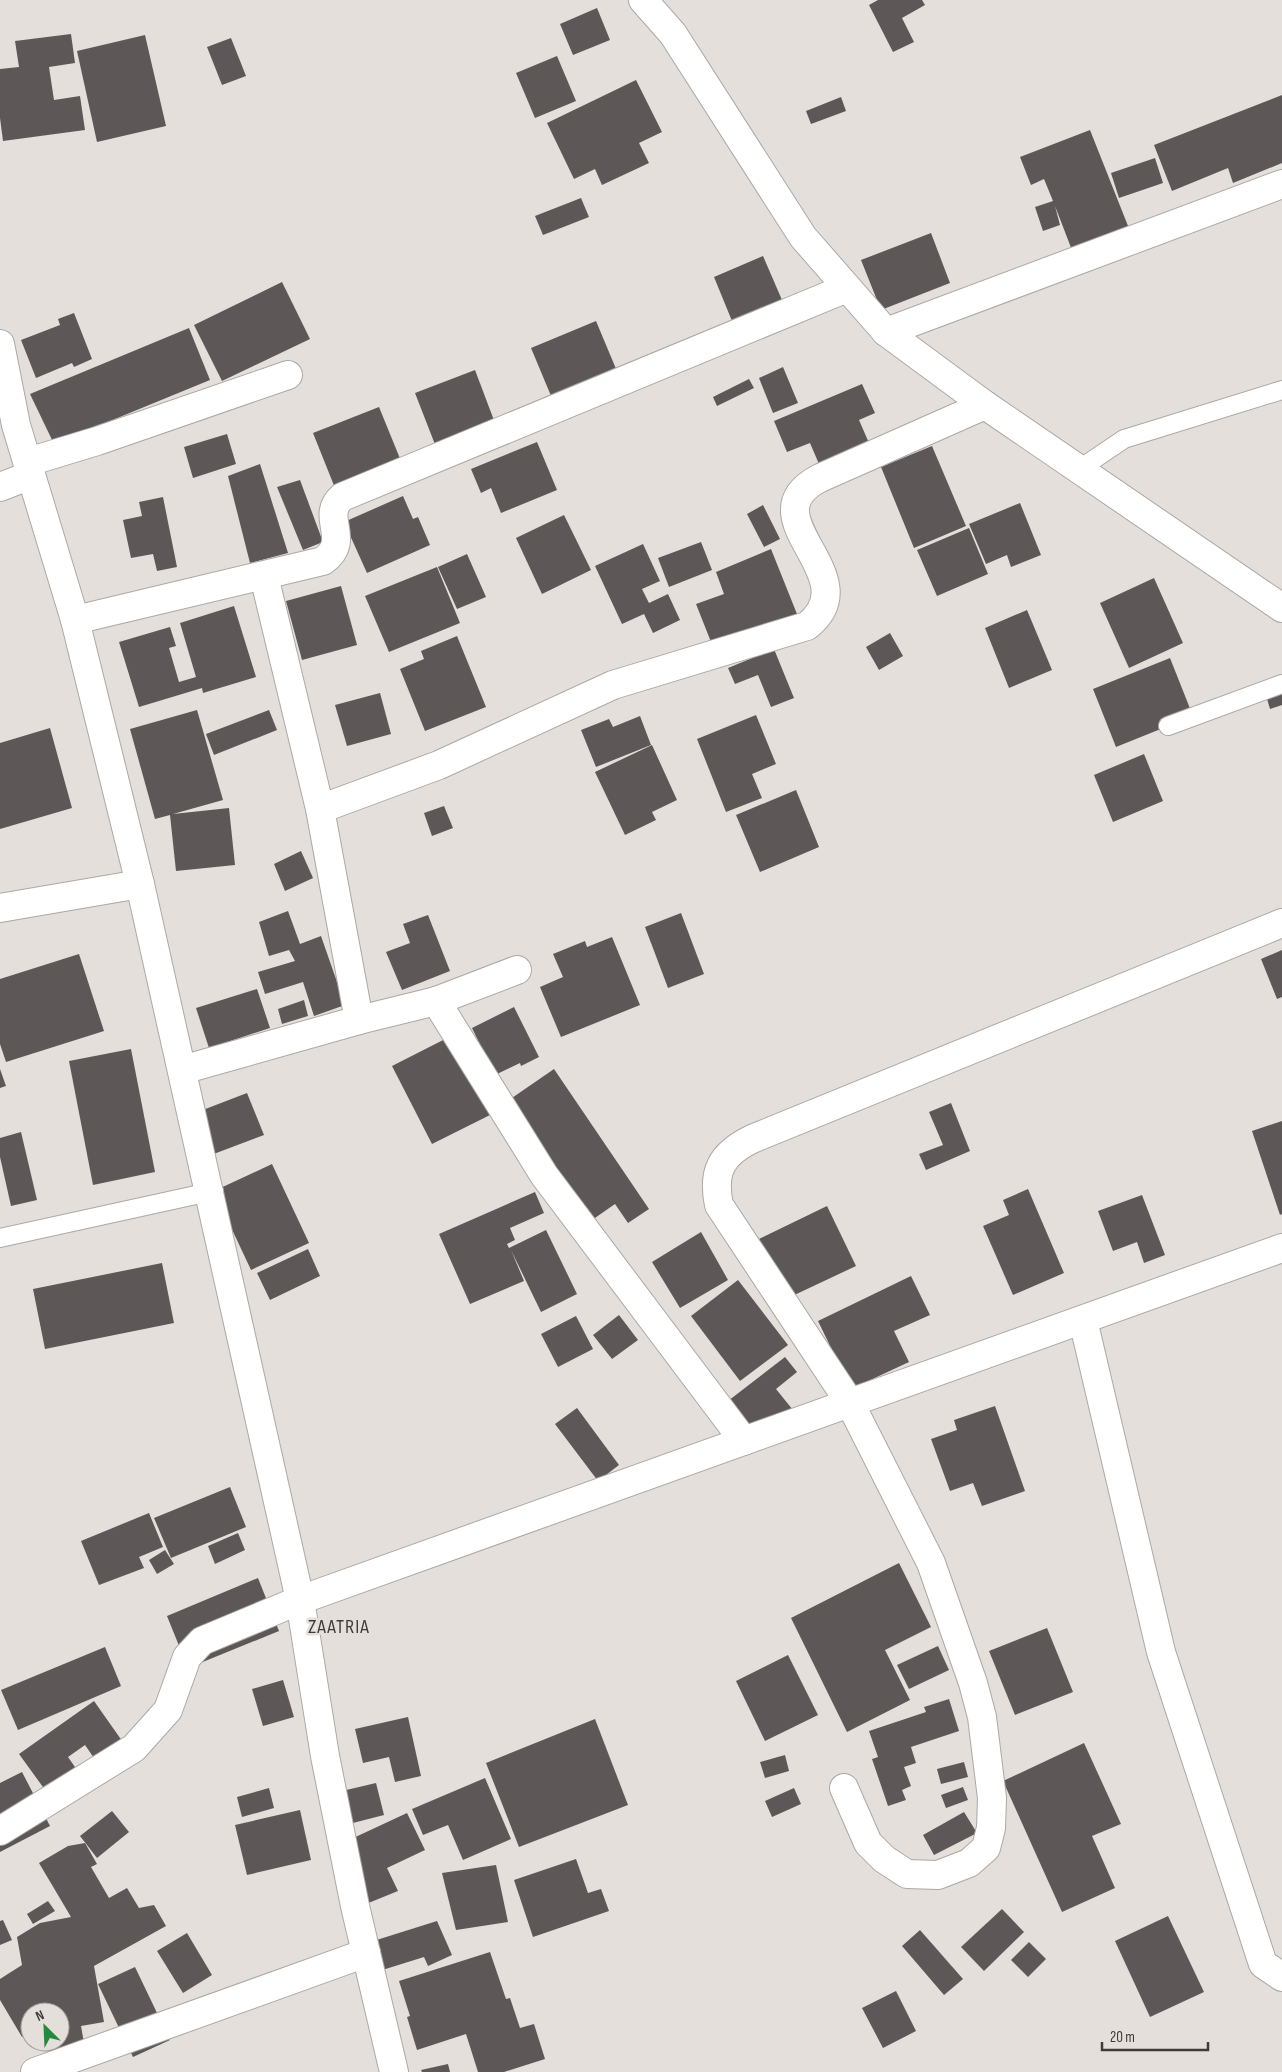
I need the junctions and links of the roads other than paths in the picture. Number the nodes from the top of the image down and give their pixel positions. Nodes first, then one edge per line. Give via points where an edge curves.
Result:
1 (644, 0) edge
2 (1282, 184) edge
3 (848, 288) junction
4 (886, 332) junction
5 (0, 344) edge
6 (288, 374) dead end
7 (1282, 390) edge
8 (985, 405) junction
9 (29, 468) junction
10 (1078, 470) junction
11 (0, 487) edge
12 (264, 576) junction
13 (1276, 597) edge
14 (75, 620) junction
15 (1282, 684) edge
16 (1168, 726) dead end
17 (320, 809) junction
18 (140, 884) junction
19 (0, 908) edge
20 (1282, 924) edge
21 (517, 970) dead end
22 (436, 1001) junction
23 (359, 1020) junction
24 (182, 1070) junction
25 (212, 1192) junction
26 (0, 1238) edge
27 (1282, 1248) edge
28 (1083, 1320) junction
29 (850, 1404) junction
30 (744, 1441) junction
31 (300, 1600) junction
32 (844, 1788) dead end
33 (0, 1830) edge
34 (366, 1953) junction
35 (1282, 1977) edge
36 (35, 2072) edge
37 (394, 2072) edge

1 - 3 street via 673,34 803,237
2 - 4 street
3 - 4 street
3 - 12 street via 342,497 333,512 338,538 331,555 323,561
4 - 8 street
5 - 9 street via 16,425
6 - 9 street
7 - 10 lane via 1124,439
8 - 10 street
8 - 17 street via 820,478 800,493 795,518 826,584 827,597 824,608 807,626 613,685 439,765
9 - 11 street
9 - 14 street
10 - 13 street
12 - 14 street
12 - 17 street
14 - 18 street
15 - 16 lane
17 - 23 street
18 - 19 street
18 - 24 street
20 - 29 street via 752,1139 737,1146 725,1158 718,1172 716,1189 719,1205
21 - 22 street
22 - 23 street
22 - 30 street via 544,1175
23 - 24 street
24 - 25 street
25 - 26 lane
25 - 31 street
27 - 28 street
28 - 29 street
28 - 35 street via 1161,1652 1263,1964
29 - 30 street
29 - 32 street via 931,1563 973,1683 982,1717 992,1798 991,1828 986,1848 969,1863 938,1875 907,1874 868,1844
30 - 31 street
31 - 33 street via 202,1641 187,1657 168,1710 134,1748
31 - 34 street via 325,1756
34 - 36 street
34 - 37 street

